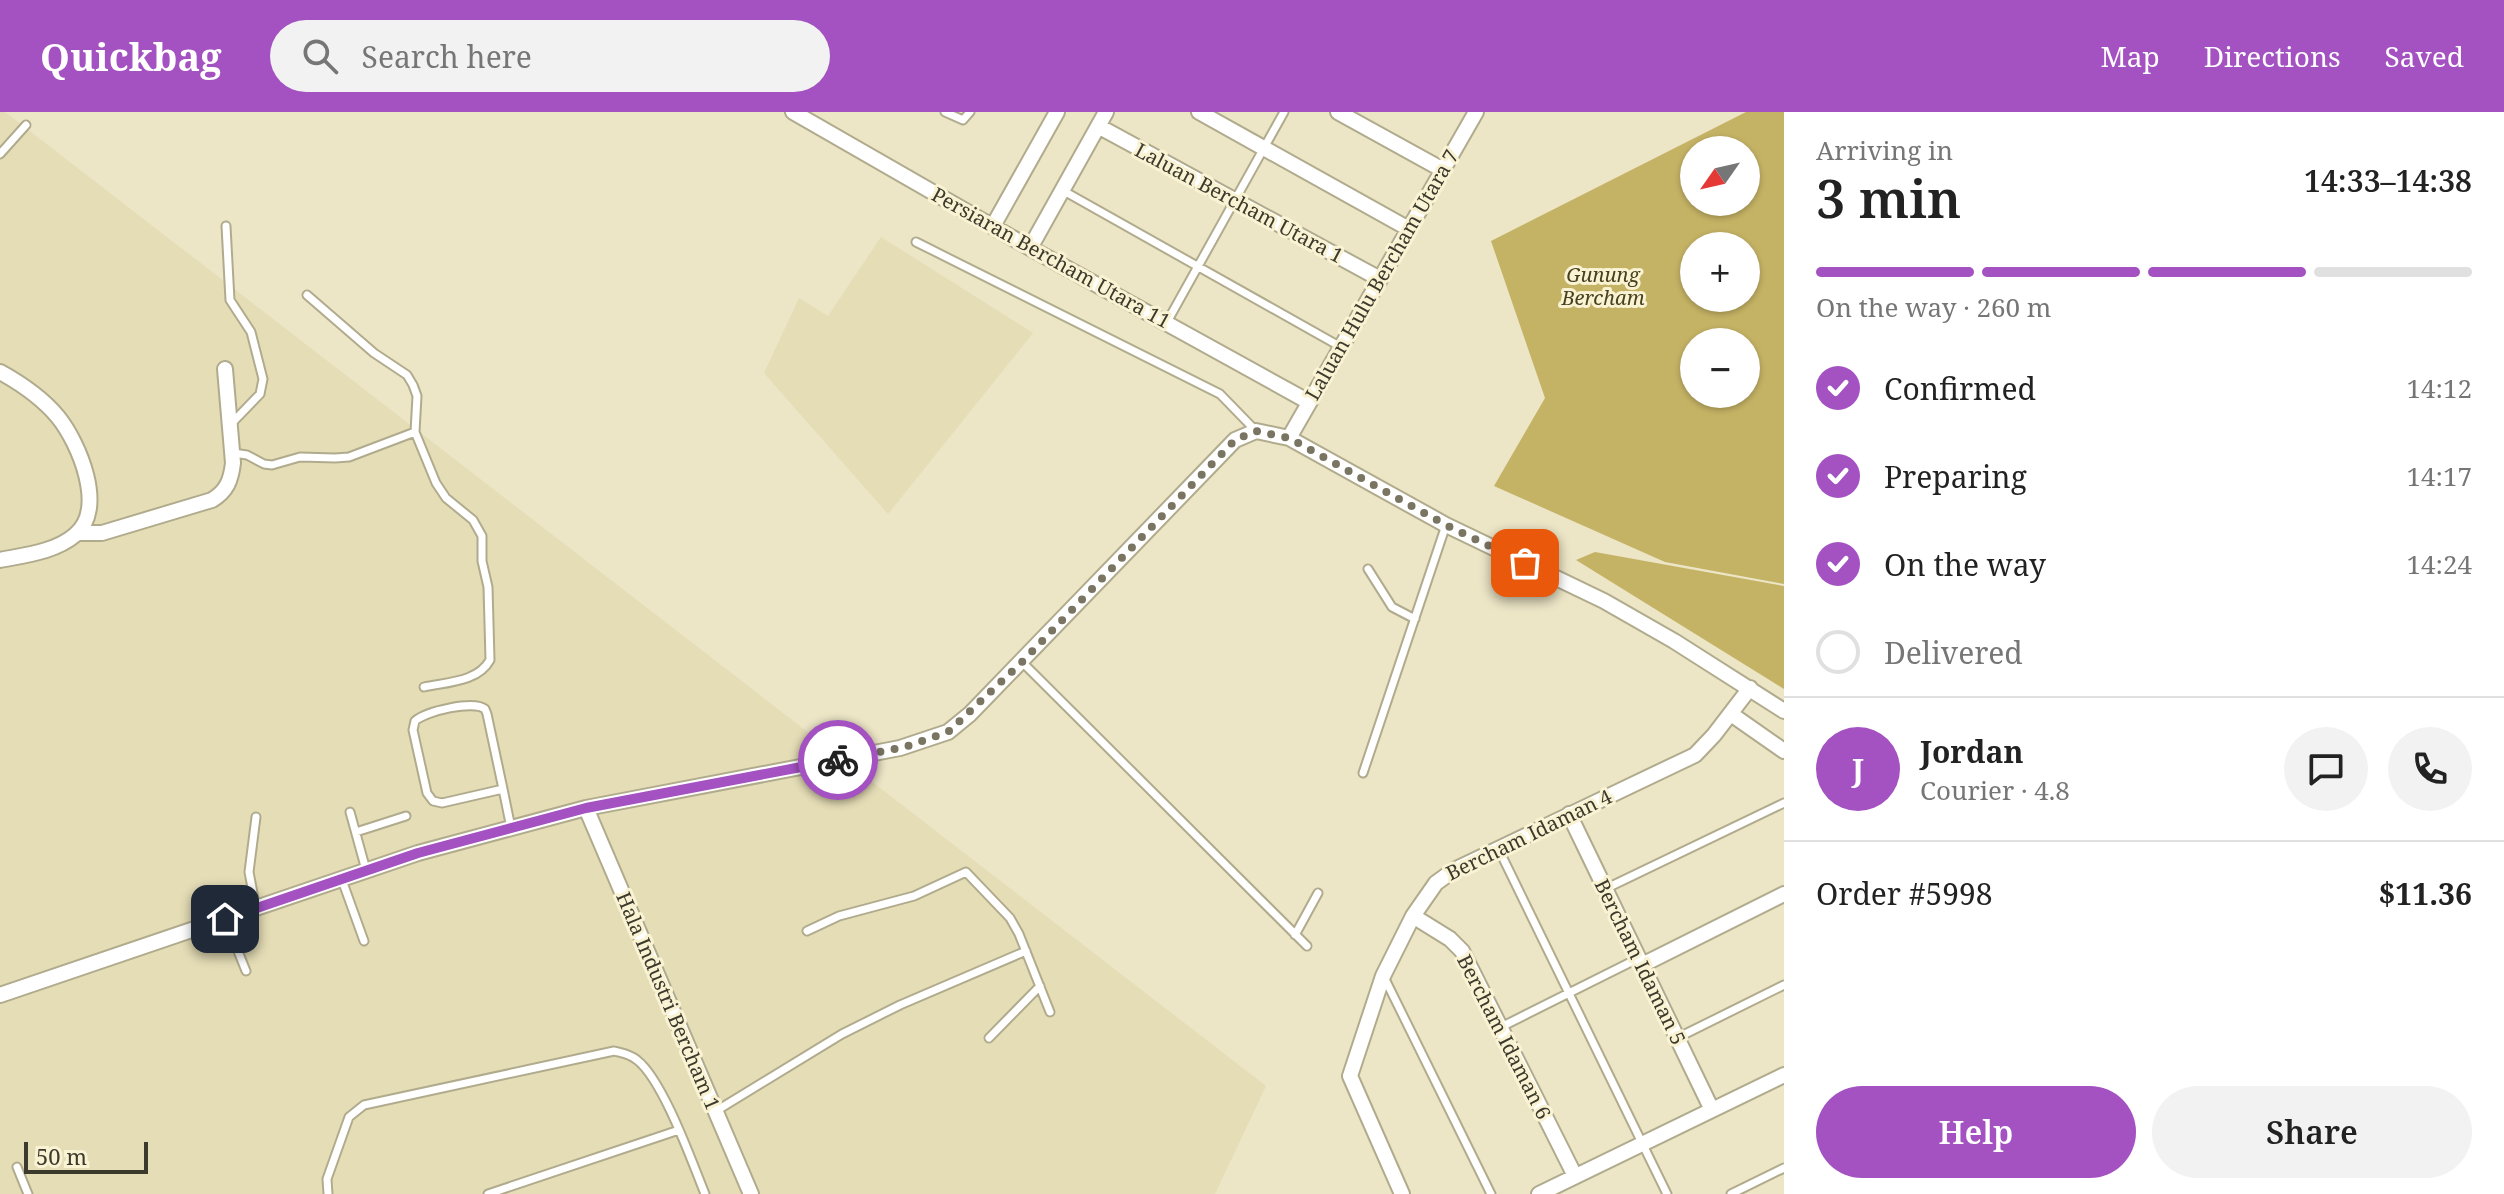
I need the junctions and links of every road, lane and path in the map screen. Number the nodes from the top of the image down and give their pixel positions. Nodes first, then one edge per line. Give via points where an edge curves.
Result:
1 (793, 112) edge
2 (945, 112) edge
3 (970, 112) edge
4 (1057, 112) edge
5 (1106, 112) edge
6 (1199, 112) edge
7 (1284, 112) edge
8 (1338, 112) edge
9 (1476, 112) edge
10 (26, 125) dead end
11 (1098, 126) junction
12 (1264, 149) junction
13 (0, 154) edge
14 (1443, 170) junction
15 (1062, 190) junction
16 (1235, 200) junction
17 (226, 226) dead end
18 (993, 226) junction
19 (1409, 229) junction
20 (916, 242) dead end
21 (1030, 248) junction
22 (1199, 266) junction
23 (1380, 279) junction
24 (307, 295) dead end
25 (1167, 322) junction
26 (1341, 347) junction
27 (225, 369) dead end
28 (0, 372) edge
29 (1309, 402) junction
30 (230, 426) junction
31 (1256, 431) junction
32 (415, 432) junction
33 (1289, 438) junction
34 (232, 453) junction
35 (1446, 525) junction
36 (79, 533) junction
37 (0, 560) edge
38 (1368, 569) dead end
39 (1415, 619) junction
40 (1022, 662) junction
41 (424, 687) dead end
42 (1750, 688) junction
43 (1784, 711) edge
44 (1731, 714) junction
45 (1784, 751) edge
46 (1363, 773) dead end
47 (503, 789) junction
48 (1784, 803) edge
49 (586, 808) junction
50 (350, 812) dead end
51 (1569, 814) junction
52 (406, 816) dead end
53 (256, 817) dead end
54 (511, 828) junction
55 (356, 832) junction
56 (1498, 848) junction
57 (366, 870) junction
58 (341, 878) junction
59 (1605, 889) junction
60 (1318, 893) dead end
61 (1784, 894) edge
62 (256, 909) junction
63 (1413, 916) junction
64 (225, 919) junction
65 (807, 931) dead end
66 (1295, 935) junction
67 (364, 941) dead end
68 (1307, 946) dead end
69 (1026, 951) junction
70 (1640, 961) junction
71 (246, 971) dead end
72 (1383, 976) junction
73 (1784, 985) edge
74 (1040, 986) junction
75 (1569, 993) junction
76 (0, 995) edge
77 (1050, 1012) dead end
78 (1499, 1028) junction
79 (989, 1038) dead end
80 (1677, 1038) junction
81 (1784, 1075) edge
82 (1712, 1110) junction
83 (716, 1111) junction
84 (679, 1130) junction
85 (1643, 1144) junction
86 (17, 1167) dead end
87 (1784, 1168) edge
88 (1575, 1176) junction
89 (28, 1194) edge
90 (328, 1194) edge
91 (488, 1194) edge
92 (705, 1194) edge
93 (751, 1194) edge
94 (1402, 1194) edge
95 (1491, 1194) edge
96 (1539, 1194) edge
97 (1667, 1194) edge
98 (1731, 1194) edge

1 - 18 street, Persiaran Bercham Utara 11
2 - 3 lane via 963,120
4 - 18 street
5 - 11 street
6 - 12 street
7 - 12 lane
8 - 14 street
9 - 14 street, Laluan Hulu Bercham Utara 7
10 - 13 lane
11 - 15 street
11 - 16 street, Laluan Bercham Utara 1
12 - 16 lane
12 - 19 street
14 - 19 street, Laluan Hulu Bercham Utara 7
15 - 21 street
15 - 22 lane
16 - 22 lane
16 - 23 street, Laluan Bercham Utara 1
17 - 30 lane via 230,300 249,326 263,379 260,394
18 - 21 street, Persiaran Bercham Utara 11
19 - 23 street, Laluan Hulu Bercham Utara 7
20 - 31 lane via 1220,394
21 - 25 street, Persiaran Bercham Utara 11
22 - 25 lane
22 - 26 lane
23 - 26 street, Laluan Hulu Bercham Utara 7
24 - 32 lane via 407,375 417,396
25 - 29 street, Persiaran Bercham Utara 11
26 - 29 street, Laluan Hulu Bercham Utara 7
27 - 30 street
28 - 36 street via 58,417 82,460 89,492
29 - 33 street, Laluan Hulu Bercham Utara 7
30 - 34 street
31 - 33 street
31 - 40 street via 1235,440
32 - 34 lane via 349,457 300,457 272,465
32 - 41 lane via 436,483 479,529 492,651 479,673
33 - 35 street
34 - 36 street via 232,476 212,500 102,533
35 - 39 lane
35 - 42 street via 1604,601
36 - 37 street via 55,547
38 - 39 lane via 1392,607
39 - 46 lane
40 - 49 street via 959,723 927,741
40 - 66 lane
42 - 43 street
42 - 44 street, Bercham Idaman 4
44 - 45 street
44 - 51 street, Bercham Idaman 4 via 1695,755
47 - 47 lane via 482,706 415,721 427,793 433,801
47 - 54 lane
48 - 59 lane
49 - 54 street
49 - 83 street, Hala Industri Bercham 1
50 - 55 lane
51 - 56 street, Bercham Idaman 4
51 - 59 street, Bercham Idaman 5
52 - 55 lane
53 - 62 lane via 249,872
54 - 57 street
55 - 57 lane
56 - 63 street, Bercham Idaman 4 via 1436,883
56 - 75 lane
57 - 58 street
58 - 62 street
58 - 67 lane
59 - 70 street, Bercham Idaman 5
60 - 66 lane
61 - 70 street
62 - 64 street
63 - 72 street, Bercham Idaman 4
63 - 78 street, Bercham Idaman 6 via 1462,951
64 - 71 lane
64 - 76 street
65 - 69 lane via 839,916 914,896 966,872 1010,918
66 - 68 lane
69 - 74 lane
69 - 83 lane via 842,1034
70 - 75 lane
70 - 80 street, Bercham Idaman 5
72 - 94 street, Bercham Idaman 4 via 1350,1076
72 - 95 lane
73 - 80 lane
74 - 77 lane
74 - 79 lane
75 - 78 lane
75 - 85 lane
78 - 88 street, Bercham Idaman 6
80 - 82 street, Bercham Idaman 5
81 - 82 street
82 - 85 street
83 - 93 street, Hala Industri Bercham 1
84 - 90 lane via 639,1061 628,1054 602,1052 364,1105 349,1117 327,1179
84 - 91 lane
84 - 92 lane
85 - 88 street
85 - 97 lane
86 - 89 lane
87 - 98 lane
88 - 96 street

